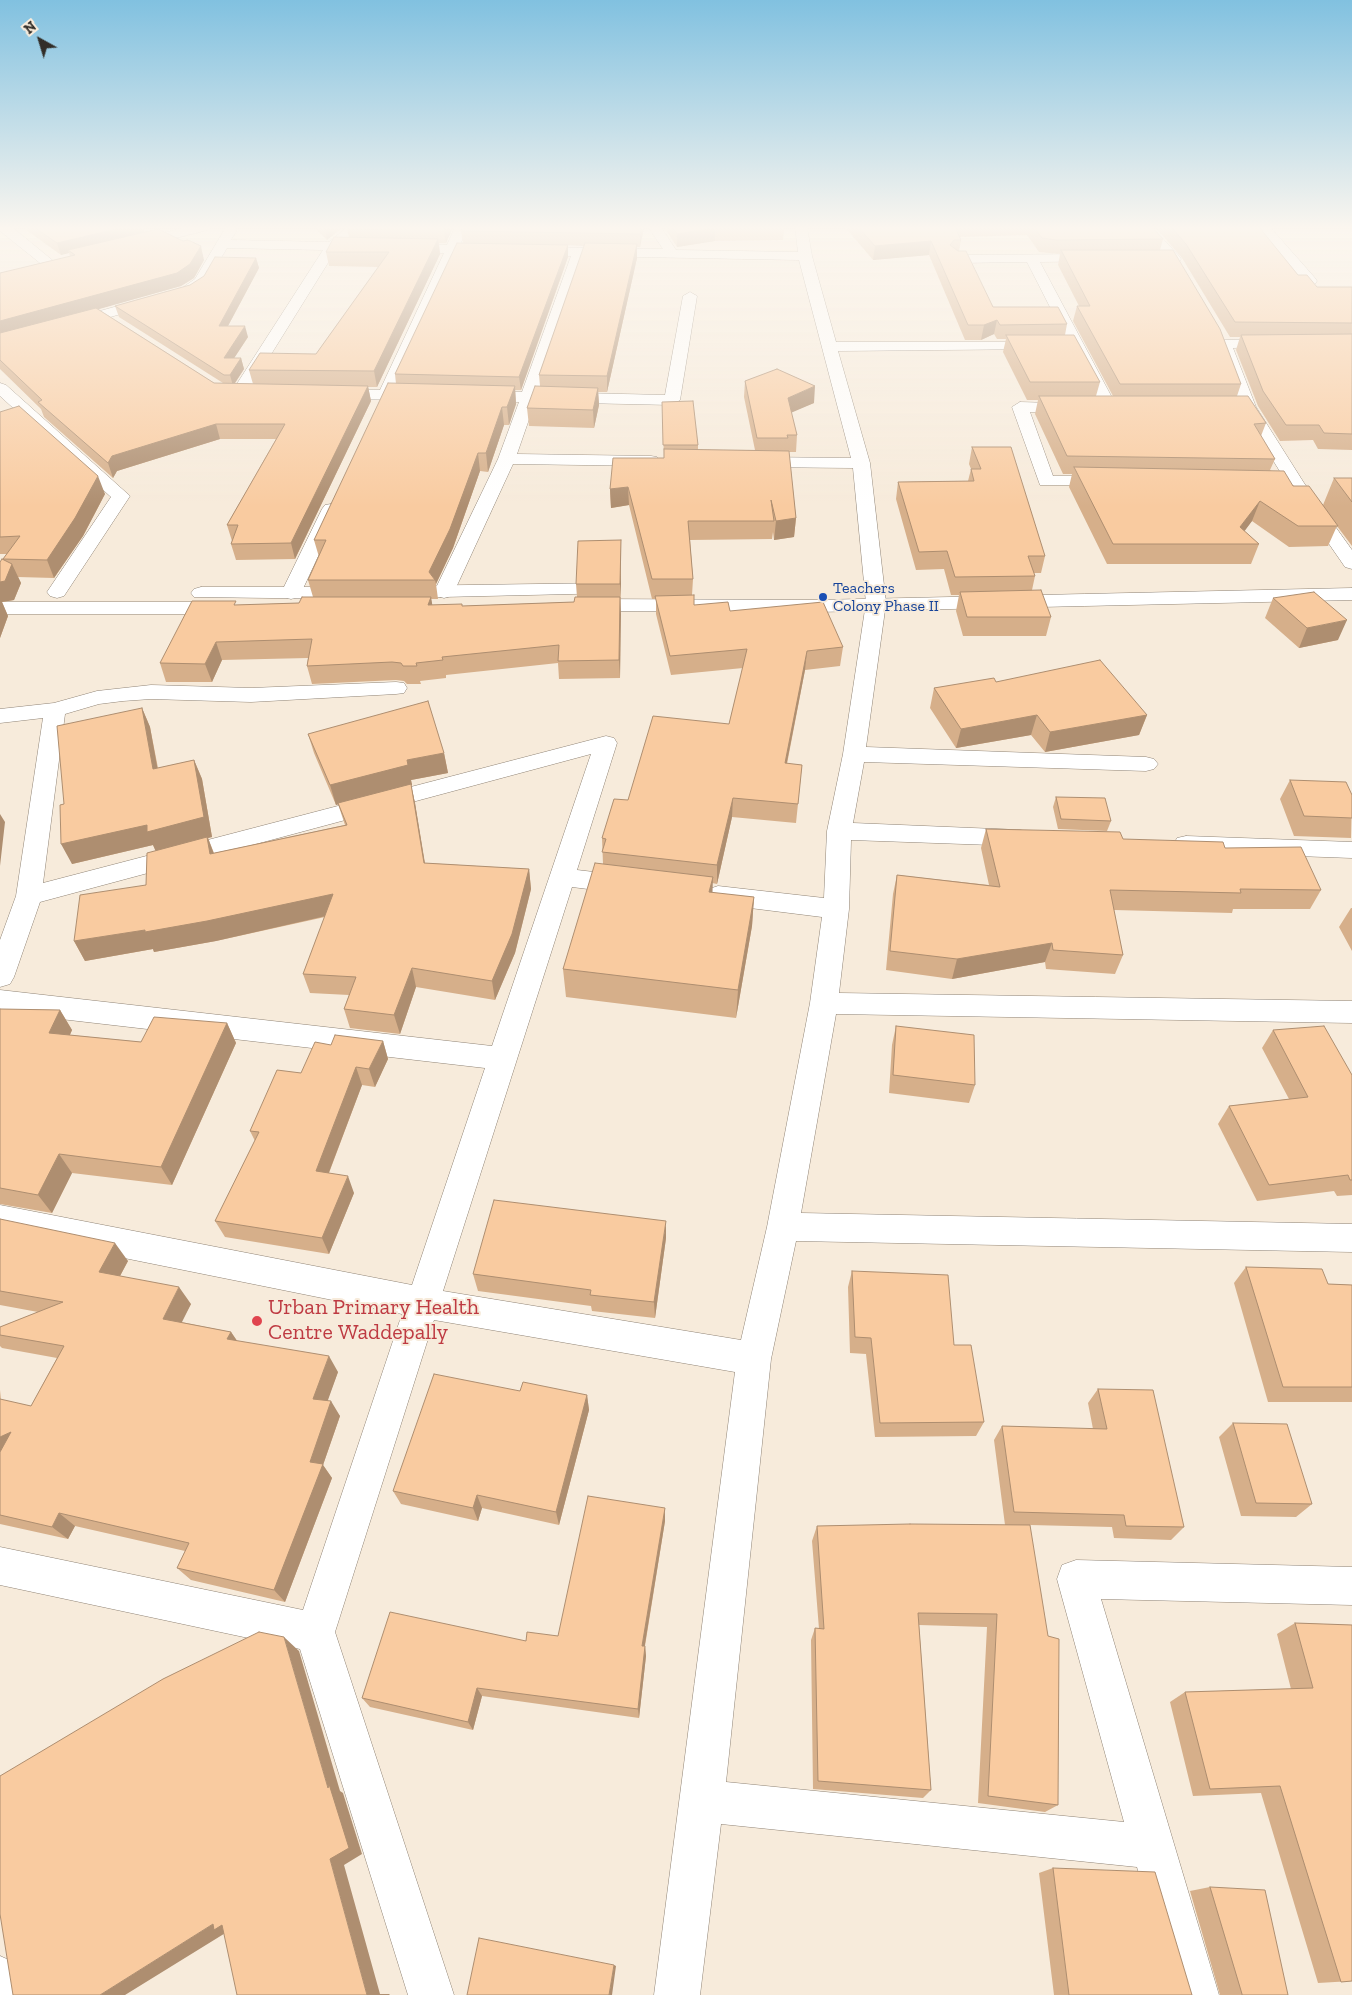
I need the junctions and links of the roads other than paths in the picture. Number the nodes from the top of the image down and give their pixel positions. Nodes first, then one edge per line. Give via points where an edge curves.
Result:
1 (84, 320) edge
2 (110, 320) edge
3 (282, 320) edge
4 (420, 320) edge
5 (555, 320) edge
6 (686, 320) edge
7 (823, 320) edge
8 (1064, 320) edge
9 (118, 325) edge
10 (1293, 343) edge
11 (0, 344) edge
12 (1077, 345) junction
13 (831, 347) junction
14 (0, 388) edge
15 (258, 393) edge
16 (317, 394) edge
17 (386, 394) junction
18 (434, 395) edge
19 (462, 396) edge
20 (528, 398) junction
21 (1108, 407) junction
22 (1128, 407) edge
23 (1228, 407) edge
24 (1248, 407) junction
25 (378, 411) edge
26 (507, 459) junction
27 (665, 461) edge
28 (734, 461) edge
29 (861, 463) junction
30 (1126, 482) edge
31 (1236, 483) edge
32 (1296, 484) junction
33 (336, 498) edge
34 (1352, 563) edge
35 (1352, 577) edge
36 (0, 592) edge
37 (57, 592) junction
38 (444, 592) junction
39 (291, 593) junction
40 (1352, 594) edge
41 (875, 595) junction
42 (369, 598) junction
43 (0, 608) edge
44 (391, 608) edge
45 (396, 688) dead end
46 (55, 710) junction
47 (0, 716) edge
48 (854, 754) junction
49 (1146, 764) dead end
50 (839, 831) junction
51 (1046, 839) edge
52 (1165, 843) edge
53 (1352, 850) edge
54 (562, 877) junction
55 (650, 887) edge
56 (699, 893) edge
57 (29, 896) junction
58 (836, 909) junction
59 (0, 978) edge
60 (0, 1001) edge
61 (824, 1003) junction
62 (1352, 1012) edge
63 (503, 1059) junction
64 (0, 1219) edge
65 (783, 1228) junction
66 (1352, 1238) edge
67 (423, 1303) junction
68 (754, 1359) junction
69 (0, 1566) edge
70 (1352, 1586) edge
71 (315, 1632) junction
72 (702, 1801) junction
73 (1152, 1847) junction
74 (0, 1979) edge
75 (3, 1995) edge
76 (431, 1995) edge
77 (677, 1995) edge
78 (1196, 1995) edge

1 - 11 street
2 - 9 street
3 - 15 street via 232,393
4 - 17 street
5 - 20 street
6 - 20 street via 672,400
7 - 13 street
8 - 12 street
10 - 24 street via 1222,339
12 - 13 street
12 - 21 street
13 - 29 street
14 - 37 street via 121,496
16 - 17 street
17 - 18 street
17 - 25 street
19 - 20 street
20 - 26 street
21 - 22 street
21 - 30 street via 1020,407 1046,481
23 - 24 street
24 - 32 street
26 - 27 street
26 - 38 street
28 - 29 street
29 - 41 street
31 - 32 street
32 - 34 street
33 - 39 street
35 - 41 street via 994,587
36 - 37 street
37 - 39 street
38 - 41 street
38 - 42 street
39 - 42 street
40 - 41 street
41 - 44 street
41 - 48 street
42 - 43 street
45 - 46 street via 251,695 151,692 97,698
46 - 47 street
46 - 57 street
48 - 49 street
48 - 50 street
50 - 51 street
50 - 58 street
52 - 53 street
54 - 55 street
54 - 57 street via 606,743
54 - 63 street
56 - 58 street
57 - 59 street
58 - 61 street
60 - 63 street
61 - 62 street
61 - 65 street
63 - 67 street
64 - 67 street
65 - 66 street
65 - 68 street
67 - 68 street
67 - 71 street
68 - 72 street
69 - 71 street
70 - 73 street via 1076,1578
71 - 76 street
72 - 73 street
72 - 77 street
73 - 78 street
74 - 75 street

